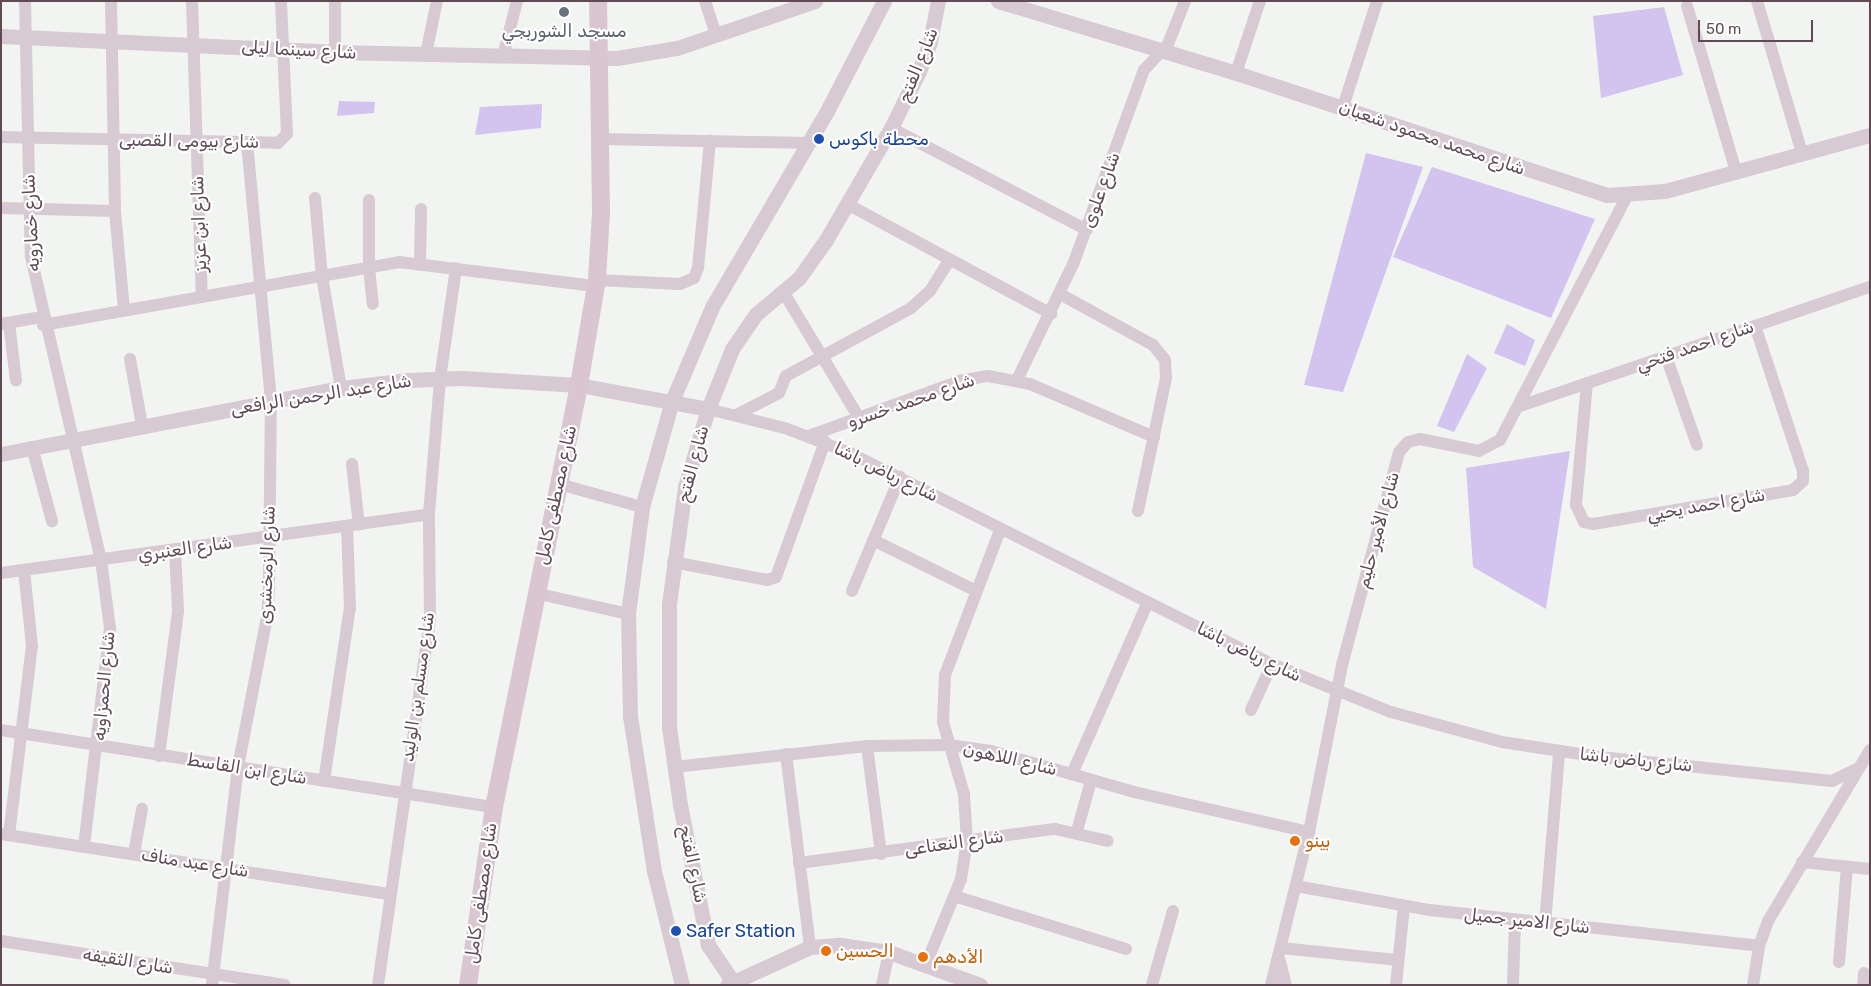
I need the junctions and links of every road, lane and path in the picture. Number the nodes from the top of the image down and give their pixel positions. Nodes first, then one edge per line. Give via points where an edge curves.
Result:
1 (25, 1) edge
2 (111, 1) edge
3 (192, 1) edge
4 (281, 1) edge
5 (336, 1) edge
6 (437, 1) edge
7 (517, 1) edge
8 (598, 1) edge
9 (705, 1) edge
10 (814, 1) edge
11 (884, 1) edge
12 (938, 1) edge
13 (998, 1) edge
14 (1184, 1) edge
15 (1260, 1) edge
16 (1377, 1) edge
17 (1757, 1) edge
18 (1688, 6) dead end
19 (716, 35) junction
20 (1, 36) edge
21 (26, 36) junction
22 (111, 41) junction
23 (194, 45) junction
24 (282, 49) junction
25 (1163, 50) junction
26 (336, 52) junction
27 (426, 54) junction
28 (503, 56) junction
29 (597, 57) junction
30 (1236, 73) junction
31 (1342, 107) junction
32 (890, 128) junction
33 (1870, 135) edge
34 (1, 137) edge
35 (28, 137) junction
36 (113, 139) junction
37 (600, 140) junction
38 (196, 141) junction
39 (710, 141) junction
40 (248, 142) junction
41 (808, 142) junction
42 (1802, 153) junction
43 (1736, 172) junction
44 (1627, 196) junction
45 (315, 198) dead end
46 (369, 200) dead end
47 (847, 204) junction
48 (1, 208) edge
49 (421, 209) dead end
50 (29, 210) junction
51 (115, 211) junction
52 (1087, 230) junction
53 (949, 260) junction
54 (420, 263) junction
55 (369, 268) junction
56 (456, 268) junction
57 (322, 276) junction
58 (596, 283) junction
59 (260, 287) junction
60 (1870, 287) edge
61 (784, 293) junction
62 (1060, 294) junction
63 (202, 297) junction
64 (373, 304) dead end
65 (124, 310) junction
66 (1051, 314) junction
67 (43, 321) junction
68 (5, 323) edge
69 (1755, 326) junction
70 (1666, 356) junction
71 (822, 357) junction
72 (130, 359) dead end
73 (440, 379) junction
74 (1017, 380) junction
75 (16, 381) dead end
76 (1587, 383) junction
77 (579, 385) junction
78 (341, 388) junction
79 (271, 401) junction
80 (672, 401) junction
81 (1520, 406) junction
82 (708, 409) junction
83 (736, 415) junction
84 (859, 418) junction
85 (142, 425) junction
86 (809, 436) junction
87 (1154, 437) junction
88 (72, 439) junction
89 (825, 442) junction
90 (1697, 445) dead end
91 (32, 447) junction
92 (1, 454) edge
93 (352, 464) dead end
94 (900, 477) junction
95 (559, 484) junction
96 (642, 507) junction
97 (1138, 511) dead end
98 (429, 514) junction
99 (52, 521) dead end
100 (353, 526) junction
101 (1000, 530) junction
102 (269, 538) junction
103 (873, 540) junction
104 (175, 550) junction
105 (101, 560) junction
106 (673, 562) junction
107 (24, 570) junction
108 (1, 573) edge
109 (852, 591) dead end
110 (976, 591) junction
111 (535, 593) junction
112 (1148, 602) junction
113 (628, 614) junction
114 (1272, 664) junction
115 (1336, 693) junction
116 (1251, 710) dead end
117 (1, 730) edge
118 (22, 733) junction
119 (949, 745) junction
120 (98, 746) junction
121 (867, 746) junction
122 (1870, 750) edge
123 (1559, 752) junction
124 (786, 754) junction
125 (159, 756) junction
126 (238, 767) junction
127 (674, 767) junction
128 (1859, 768) junction
129 (1072, 774) junction
130 (324, 781) junction
131 (1091, 781) junction
132 (402, 794) junction
133 (494, 807) junction
134 (142, 809) dead end
135 (1077, 831) junction
136 (1309, 832) junction
137 (5, 834) edge
138 (1108, 841) dead end
139 (967, 842) junction
140 (84, 846) junction
141 (134, 854) junction
142 (881, 854) junction
143 (1802, 862) junction
144 (799, 863) junction
145 (1847, 867) junction
146 (225, 868) junction
147 (1870, 869) edge
148 (1296, 886) junction
149 (390, 894) junction
150 (954, 896) junction
151 (1404, 906) junction
152 (1173, 911) dead end
153 (1515, 920) junction
154 (1545, 924) junction
155 (1, 941) edge
156 (1759, 946) junction
157 (810, 947) junction
158 (1126, 949) dead end
159 (889, 952) junction
160 (1279, 955) junction
161 (1398, 960) junction
162 (1839, 962) dead end
163 (926, 964) junction
164 (213, 979) edge
165 (954, 980) edge
166 (732, 984) edge
167 (285, 985) edge
168 (378, 985) edge
169 (468, 985) edge
170 (682, 985) edge
171 (882, 985) edge
172 (980, 985) edge
173 (1152, 985) edge
174 (1271, 985) edge
175 (1284, 985) edge
176 (1396, 985) edge
177 (1512, 985) edge
178 (1753, 985) edge

1 - 21 street, شارع خمارويه
2 - 22 street
3 - 23 street, شارع ابن عزيز
4 - 24 street, شارع بيومى القصبى
5 - 26 street
6 - 27 street
7 - 28 street
8 - 29 main road, شارع مصطفى كامل
9 - 19 street
10 - 19 street, شارع سينما ليلى
11 - 41 street
12 - 32 street, شارع الفتح via 930,42
13 - 25 street, شارع محمد محمود شعبان
14 - 25 street, شارع علوى
15 - 30 street
16 - 31 street
17 - 42 street
18 - 43 street
19 - 29 street, شارع سينما ليلى via 657,53
20 - 21 street, شارع سينما ليلى
21 - 22 street, شارع سينما ليلى
21 - 35 street, شارع خمارويه
22 - 23 street, شارع سينما ليلى
22 - 36 street
23 - 24 street, شارع سينما ليلى
23 - 38 street, شارع ابن عزيز
24 - 26 street, شارع سينما ليلى
24 - 40 street, شارع بيومى القصبى via 287,134 278,143
25 - 30 street, شارع محمد محمود شعبان
25 - 52 street, شارع علوى via 1144,70
26 - 27 street, شارع سينما ليلى
27 - 28 street, شارع سينما ليلى
28 - 29 street, شارع سينما ليلى
29 - 37 main road, شارع مصطفى كامل
30 - 31 street, شارع محمد محمود شعبان
31 - 44 street, شارع محمد محمود شعبان via 1587,191
32 - 47 street, شارع الفتح
32 - 52 street
33 - 42 street, شارع محمد محمود شعبان
34 - 35 street, شارع بيومى القصبى
35 - 36 street, شارع بيومى القصبى
35 - 50 street, شارع خمارويه
36 - 38 street, شارع بيومى القصبى
36 - 51 street
37 - 39 street
37 - 58 main road, شارع مصطفى كامل
38 - 40 street, شارع بيومى القصبى
38 - 63 street, شارع ابن عزيز
39 - 41 street
39 - 58 street via 698,268 694,278 680,284
40 - 59 street, شارع الزمخشرى
41 - 80 street via 728,276
42 - 43 street, شارع محمد محمود شعبان
43 - 44 street, شارع محمد محمود شعبان via 1665,191
44 - 81 street, شارع الأمير حليم
45 - 57 street
46 - 55 street
47 - 53 street
47 - 61 street, شارع الفتح via 810,266
48 - 50 street
49 - 54 street
50 - 51 street
50 - 67 street, شارع خمارويه via 31,257
51 - 65 street
52 - 62 street, شارع علوى
53 - 66 street
53 - 71 street via 930,291 911,308
54 - 55 street
54 - 56 street
55 - 57 street
55 - 64 street
56 - 58 street
56 - 73 street, شارع مسلم بن الوليد
57 - 59 street
57 - 78 street
58 - 77 main road, شارع مصطفى كامل
59 - 63 street
59 - 79 street, شارع الزمخشرى
60 - 69 street, شارع احمد فتحي
61 - 71 street
61 - 82 street, شارع الفتح via 748,322 732,349
62 - 66 street, شارع علوى
62 - 87 street via 1160,352 1167,369
63 - 65 street
65 - 67 street
66 - 74 street, شارع علوى
67 - 68 street
67 - 88 street, شارع خمارويه
68 - 75 street
69 - 70 street, شارع احمد فتحي
69 - 76 street, شارع احمد يحيي via 1803,472 1803,481 1793,490 1593,524 1584,522 1576,505
70 - 76 street, شارع احمد فتحي
70 - 90 street
71 - 83 street via 784,377 779,393
71 - 84 street
72 - 85 street
73 - 77 street, شارع عبد الرحمن الرافعى
73 - 78 street, شارع عبد الرحمن الرافعى
73 - 98 street, شارع مسلم بن الوليد
74 - 84 street, شارع محمد خسرو via 988,376 966,379
74 - 87 street, شارع محمد خسرو
76 - 81 street, شارع احمد فتحي
77 - 80 street, شارع عبد الرحمن الرافعى
77 - 95 main road, شارع مصطفى كامل
78 - 79 street, شارع عبد الرحمن الرافعى
79 - 85 street, شارع عبد الرحمن الرافعى
79 - 102 street, شارع الزمخشرى
80 - 82 street, شارع رياض باشا
80 - 96 street
81 - 115 street, شارع الأمير حليم via 1500,440 1491,448 1467,450 1420,439 1408,442 1399,452
82 - 83 street, شارع رياض باشا
82 - 106 street, شارع الفتح via 686,486
83 - 86 street, شارع رياض باشا
84 - 86 street, شارع محمد خسرو
85 - 88 street, شارع عبد الرحمن الرافعى
86 - 89 street, شارع رياض باشا
87 - 97 street
88 - 91 street, شارع عبد الرحمن الرافعى
88 - 105 street, شارع الحمزاويه
89 - 94 street, شارع رياض باشا
89 - 106 street via 776,577 766,580
91 - 92 street, شارع عبد الرحمن الرافعى
91 - 99 street
93 - 100 street
94 - 101 street, شارع رياض باشا
94 - 103 street
95 - 96 street
95 - 111 main road, شارع مصطفى كامل
96 - 113 street
98 - 100 street, شارع العنبري
98 - 132 street, شارع مسلم بن الوليد via 430,618
100 - 102 street, شارع العنبري
100 - 130 street via 350,608
101 - 110 street
101 - 112 street, شارع رياض باشا
102 - 104 street, شارع العنبري
102 - 126 street, شارع الزمخشرى via 267,617
103 - 109 street
103 - 110 street
104 - 105 street, شارع العنبري
104 - 125 street via 178,611
105 - 107 street, شارع العنبري
105 - 120 street, شارع الحمزاويه via 110,628
106 - 127 street, شارع الفتح via 667,688
107 - 108 street, شارع العنبري
107 - 118 street via 32,646
110 - 119 street via 945,675 942,698
111 - 113 street
111 - 133 main road, شارع مصطفى كامل
112 - 114 street, شارع رياض باشا
112 - 129 street
113 - 170 street via 630,708 640,786 661,905
114 - 115 street, شارع رياض باشا
114 - 116 street
115 - 123 street, شارع رياض باشا via 1446,728
115 - 136 street, شارع الأمير حليم
117 - 118 street, شارع ابن القاسط
118 - 120 street, شارع ابن القاسط
118 - 137 street
119 - 121 street, شارع اللاهون
119 - 129 street, شارع اللاهون via 991,751
119 - 139 street via 964,794
120 - 125 street, شارع ابن القاسط
120 - 140 street, شارع الحمزاويه
121 - 124 street, شارع اللاهون
121 - 142 street
122 - 128 street
123 - 128 street, شارع رياض باشا via 1832,781
123 - 154 street
124 - 127 street, شارع اللاهون
124 - 144 street
125 - 126 street, شارع ابن القاسط
126 - 130 street, شارع ابن القاسط
126 - 146 street, شارع الزمخشرى
127 - 166 street, شارع الفتح via 708,945
128 - 143 street
129 - 131 street, شارع اللاهون
130 - 132 street, شارع ابن القاسط
131 - 135 street
131 - 136 street, شارع اللاهون
132 - 133 street, شارع ابن القاسط
132 - 149 street, شارع مسلم بن الوليد
133 - 169 main road, شارع مصطفى كامل
134 - 141 street
135 - 138 street, شارع النعناعى
135 - 139 street, شارع النعناعى via 1043,830
136 - 148 street, شارع الأمير حليم
137 - 140 street, شارع عبد مناف
139 - 142 street, شارع النعناعى
139 - 150 street
140 - 141 street, شارع عبد مناف
141 - 146 street, شارع عبد مناف
142 - 144 street, شارع النعناعى
143 - 145 street
143 - 156 street
144 - 157 street
145 - 147 street
145 - 162 street
146 - 149 street, شارع عبد مناف
146 - 164 street, شارع الزمخشرى
148 - 151 street, شارع الامير جميل
148 - 160 street, شارع الأمير حليم
149 - 168 street, شارع مسلم بن الوليد
150 - 158 street
150 - 163 street
151 - 153 street, شارع الامير جميل
151 - 161 street
152 - 173 street
153 - 154 street, شارع الامير جميل
153 - 177 street
154 - 156 street, شارع الامير جميل
155 - 164 street, شارع الثقيفه
156 - 178 street
157 - 159 street via 841,944
157 - 166 street
159 - 163 street
159 - 171 street
160 - 161 street
160 - 174 street, شارع الأمير حليم
160 - 175 street
161 - 176 street
163 - 165 street
164 - 167 street, شارع الثقيفه
165 - 172 street

